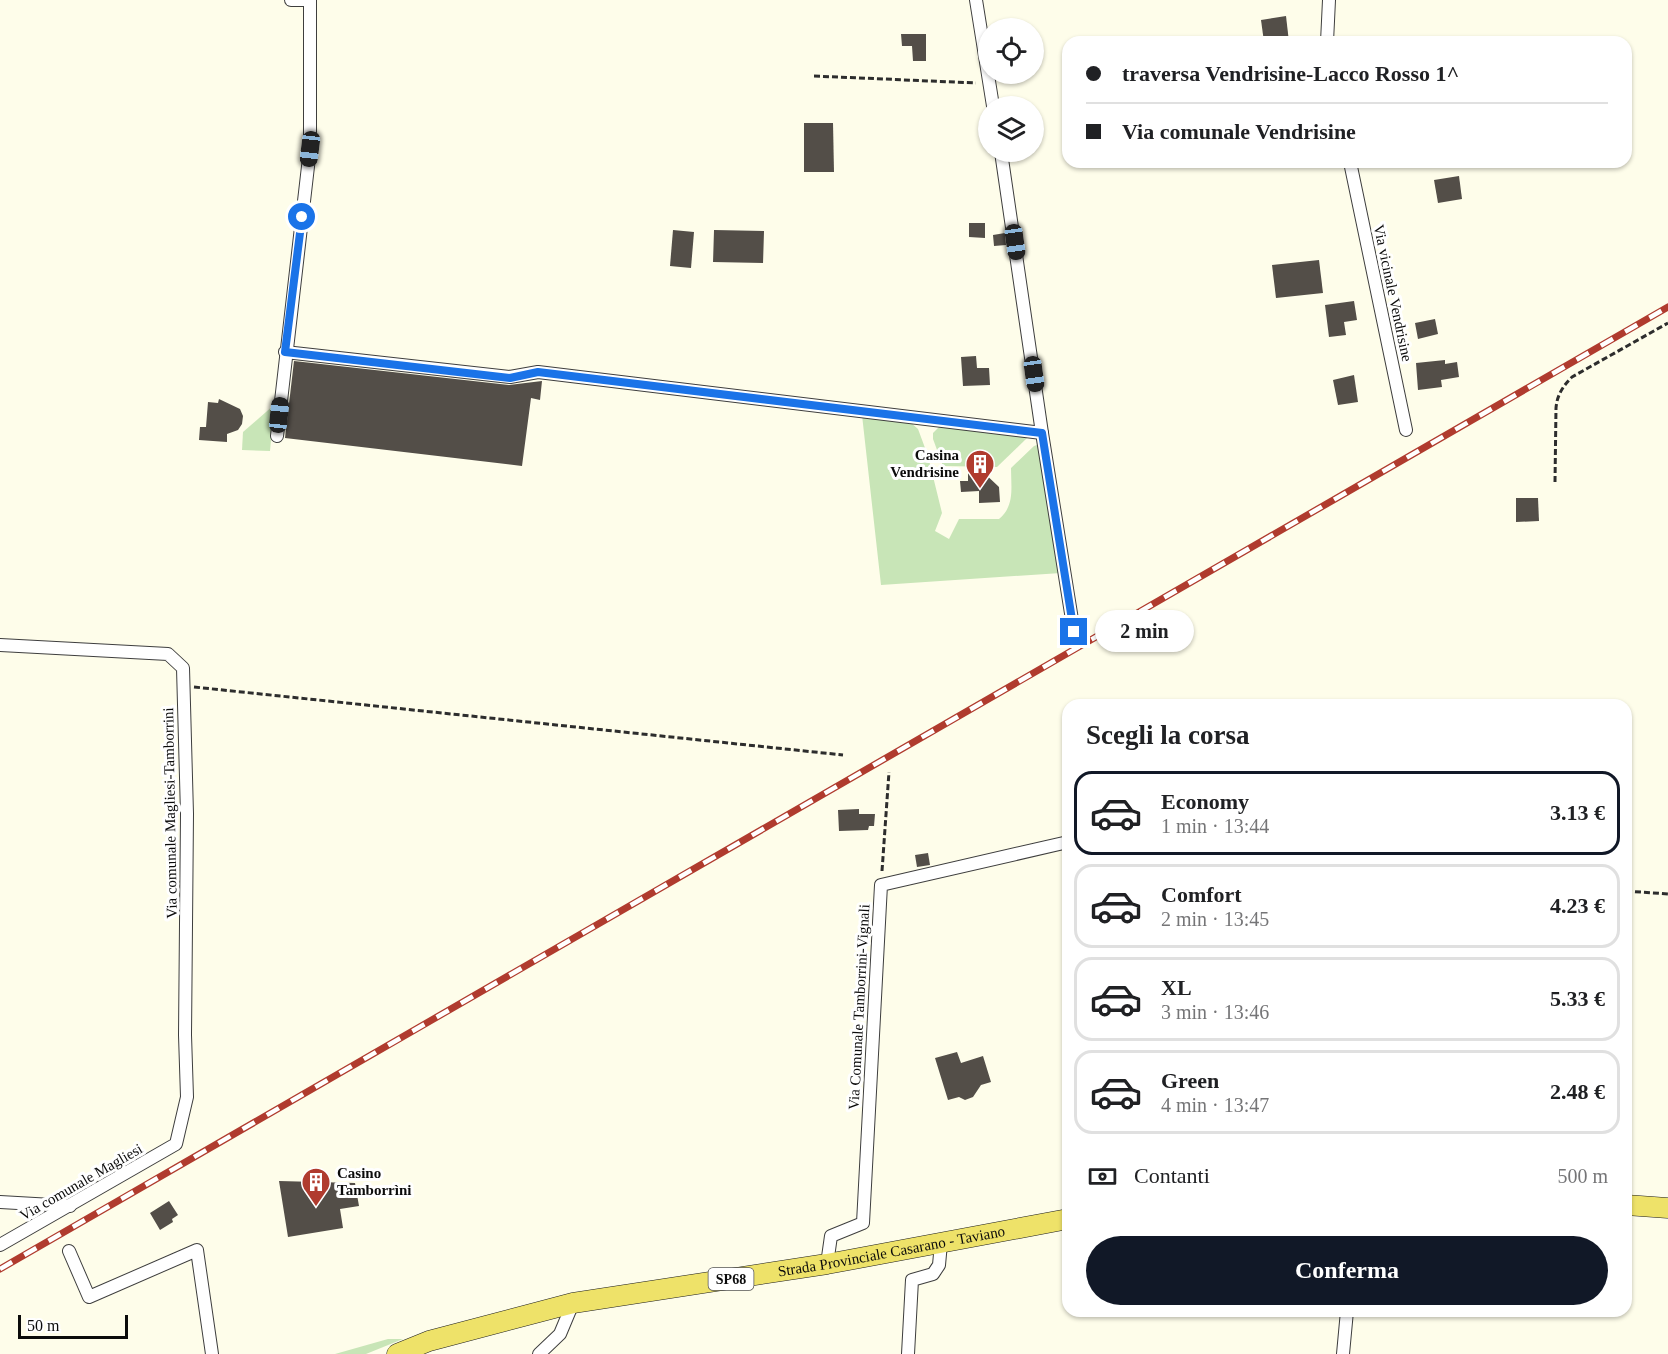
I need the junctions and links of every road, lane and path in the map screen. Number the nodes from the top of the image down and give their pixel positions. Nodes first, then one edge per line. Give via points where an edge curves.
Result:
1 (291, 0) edge
2 (310, 0) edge
3 (976, 0) edge
4 (1329, 0) edge
5 (979, 18) edge
6 (1327, 36) edge
7 (814, 76) dead end
8 (978, 83) edge
9 (1003, 162) edge
10 (1351, 168) edge
11 (1668, 323) edge
12 (285, 352) junction
13 (1406, 430) dead end
14 (1042, 433) junction
15 (277, 436) dead end
16 (1555, 482) dead end
17 (1074, 632) dead end
18 (0, 645) edge
19 (184, 686) junction
20 (843, 755) dead end
21 (889, 772) dead end
22 (1062, 843) edge
23 (881, 885) junction
24 (1632, 891) edge
25 (1668, 894) edge
26 (176, 1144) joint
27 (0, 1202) edge
28 (70, 1206) junction
29 (1632, 1206) edge
30 (1666, 1209) edge
31 (1062, 1220) edge
32 (941, 1243) junction
33 (0, 1245) edge
34 (69, 1251) dead end
35 (827, 1264) junction
36 (573, 1303) junction
37 (1346, 1317) edge
38 (212, 1354) edge
39 (397, 1354) edge
40 (539, 1354) edge
41 (908, 1354) edge
42 (1343, 1354) edge

1 - 2 street
2 - 12 street via 310,149
3 - 5 street
4 - 6 street
7 - 8 path
9 - 14 street
10 - 13 street, Via vicinale Vendrisine
11 - 16 path via 1572,377 1562,388 1556,402
12 - 14 street via 510,378 538,372
12 - 15 street
14 - 17 street
18 - 19 street, Via comunale Magliesi-Tamborrini via 168,654 183,668
19 - 20 path
19 - 26 street, Via comunale Magliesi-Tamborrini via 187,1097
21 - 23 path
22 - 23 street, Via Comunale Tamborrini-Vignali
23 - 35 street, Via Comunale Tamborrini-Vignali via 863,1222 831,1236
24 - 25 path
26 - 28 street, Via comunale Magliesi
27 - 28 street
28 - 33 street, Via comunale Magliesi
29 - 30 main road
31 - 32 main road, Strada Provinciale Casarano - Taviano / SP68
32 - 35 main road, Strada Provinciale Casarano - Taviano / SP68
32 - 41 street via 939,1265 933,1274 912,1280
34 - 38 street via 89,1297 197,1250
35 - 36 main road, Strada Provinciale Casarano - Taviano / SP68
36 - 39 main road, Strada Provinciale Casarano - Taviano / SP68 via 429,1341
36 - 40 street via 560,1334
37 - 42 street

